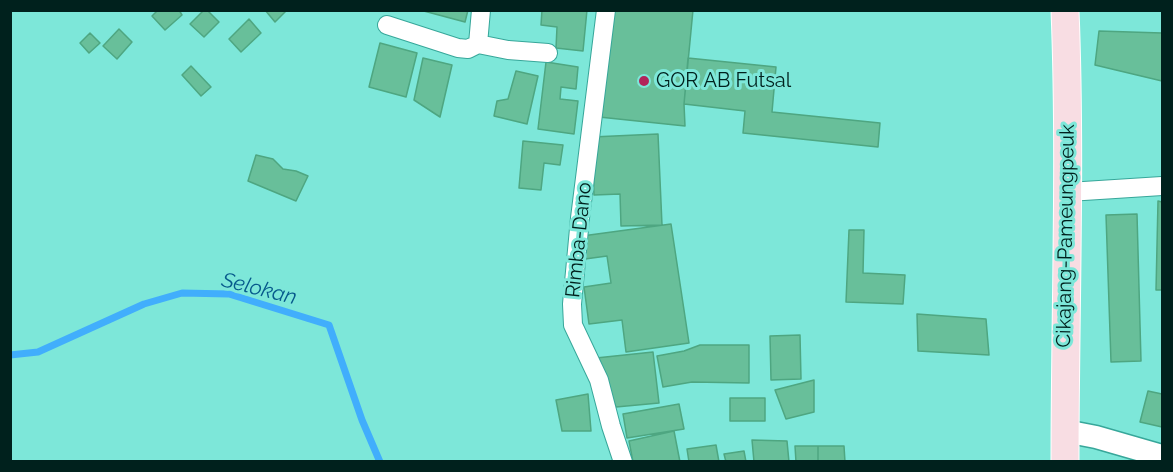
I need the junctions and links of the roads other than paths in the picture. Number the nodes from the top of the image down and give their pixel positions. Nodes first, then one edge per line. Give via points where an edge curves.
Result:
1 (481, 10) edge
2 (606, 10) edge
3 (1065, 10) edge
4 (387, 25) dead end
5 (478, 44) junction
6 (548, 53) dead end
7 (1162, 186) edge
8 (1068, 192) junction
9 (1065, 431) junction
10 (1162, 456) edge
11 (623, 462) edge
12 (1065, 462) edge

1 - 5 street
2 - 11 street, Rimba-Dano via 572,304 573,325 599,380
3 - 8 main road, Cikajang-Pameungpeuk
4 - 5 street via 458,48
5 - 6 street
7 - 8 street
8 - 9 main road, Cikajang-Pameungpeuk
9 - 10 street
9 - 12 main road, Cikajang-Pameungpeuk

